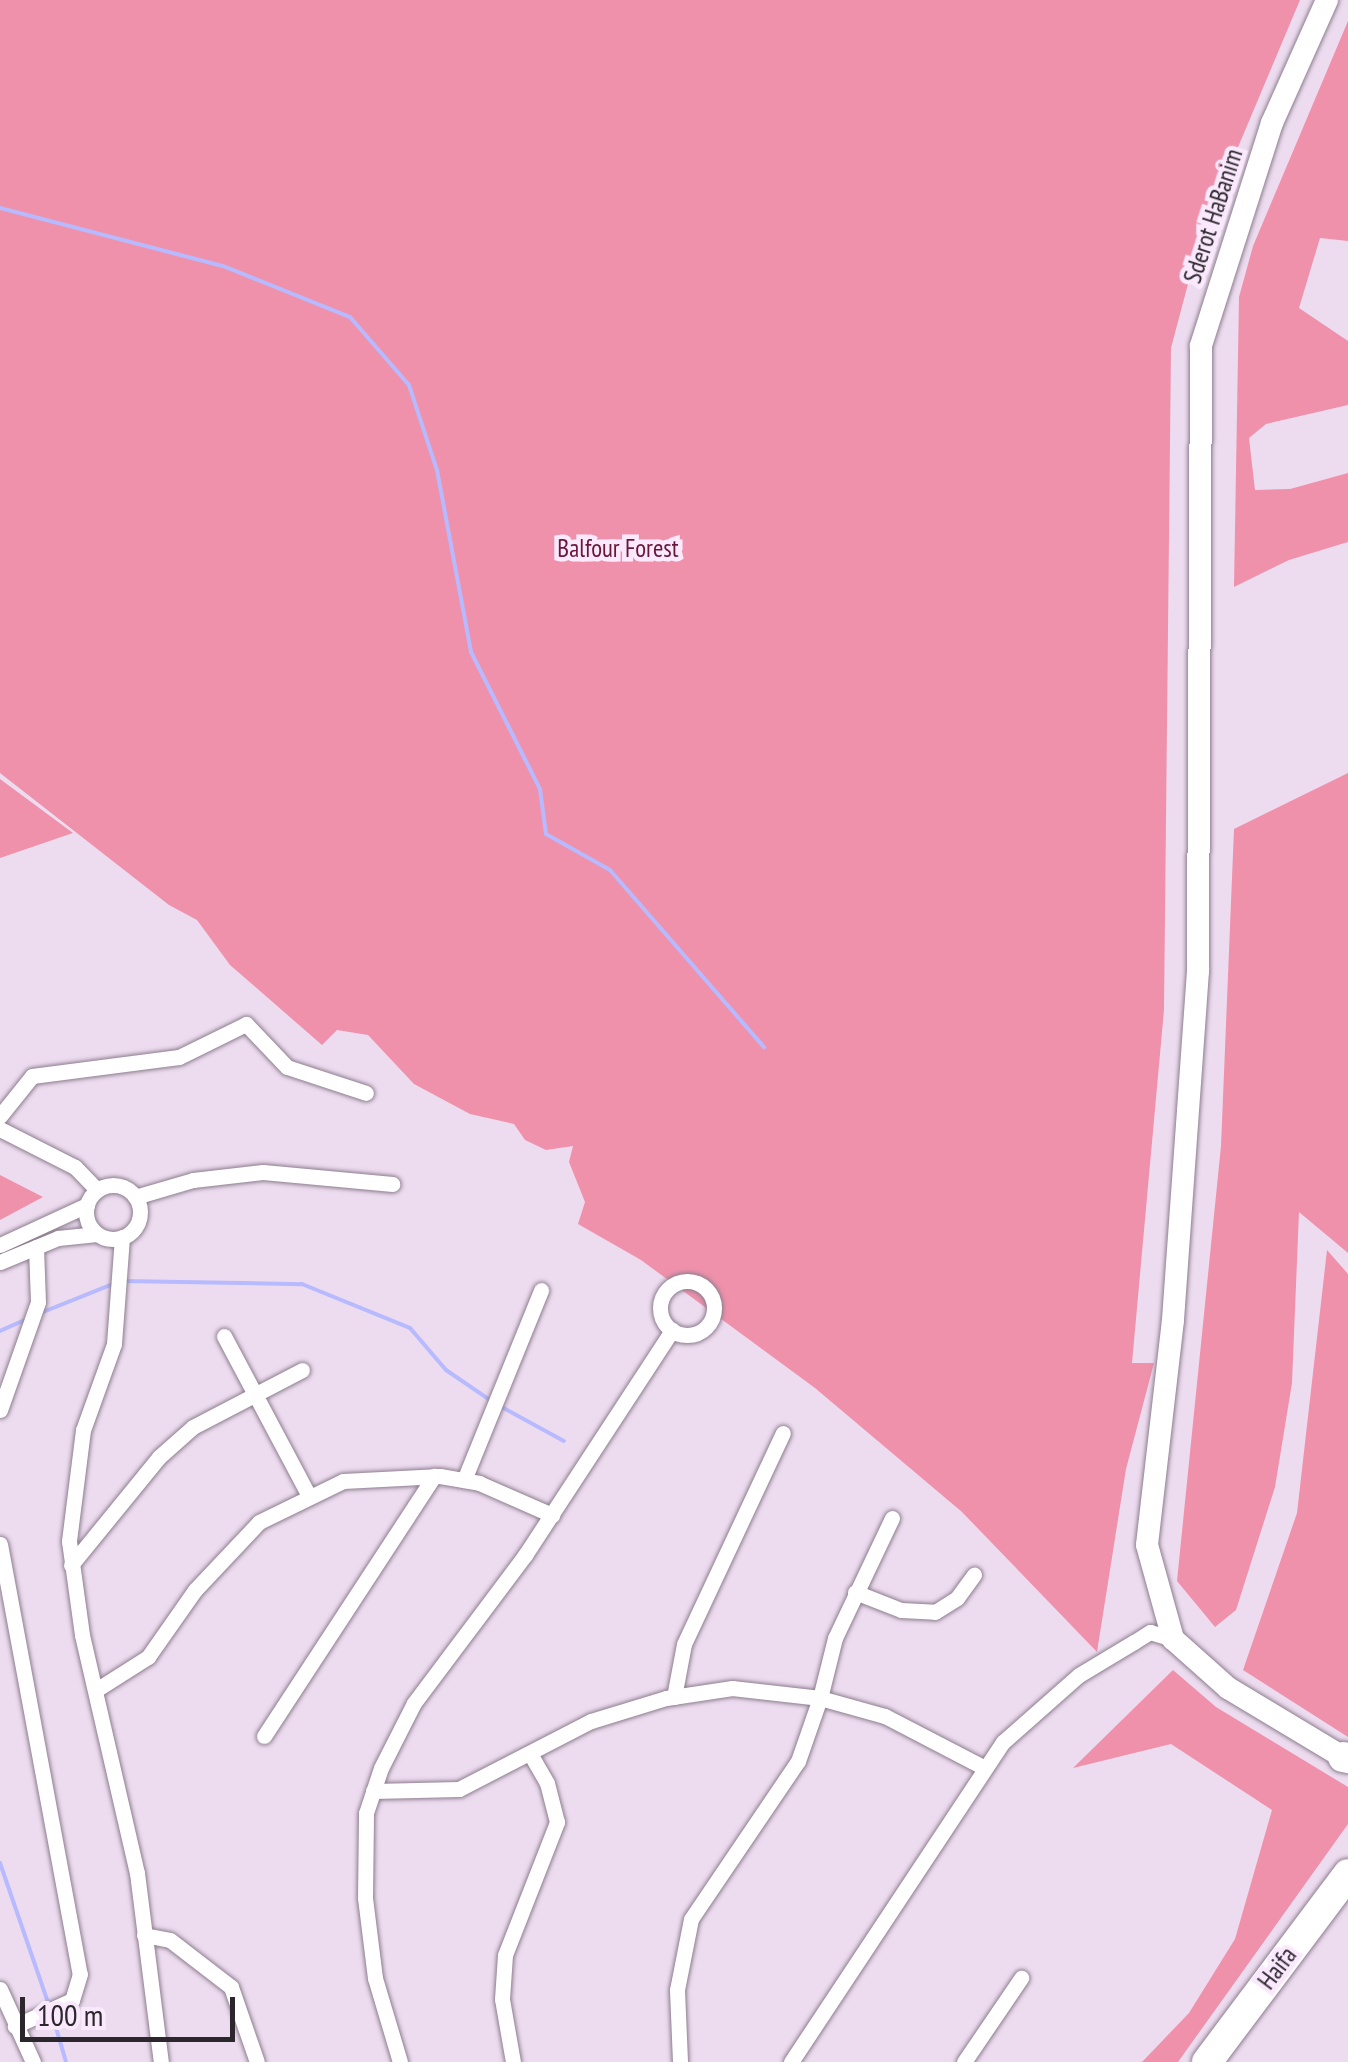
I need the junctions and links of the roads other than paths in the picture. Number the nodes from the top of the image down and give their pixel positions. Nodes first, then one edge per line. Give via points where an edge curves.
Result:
1 (1327, 0) edge
2 (366, 1093) dead end
3 (0, 1116) edge
4 (0, 1129) edge
5 (392, 1184) dead end
6 (97, 1190) junction
7 (135, 1197) junction
8 (87, 1205) junction
9 (98, 1234) junction
10 (122, 1237) junction
11 (0, 1245) edge
12 (36, 1247) junction
13 (0, 1262) edge
14 (541, 1290) dead end
15 (672, 1330) dead end
16 (224, 1336) dead end
17 (302, 1370) dead end
18 (257, 1393) junction
19 (0, 1410) edge
20 (783, 1433) dead end
21 (434, 1476) junction
22 (464, 1480) junction
23 (308, 1494) junction
24 (552, 1515) junction
25 (892, 1518) dead end
26 (0, 1544) edge
27 (71, 1565) junction
28 (974, 1575) dead end
29 (854, 1592) junction
30 (1173, 1639) junction
31 (96, 1690) junction
32 (674, 1697) junction
33 (820, 1698) junction
34 (264, 1736) dead end
35 (530, 1754) junction
36 (1346, 1759) edge
37 (983, 1767) junction
38 (373, 1791) junction
39 (1348, 1874) edge
40 (144, 1935) junction
41 (1020, 1978) dead end
42 (0, 1989) edge
43 (15, 2026) junction
44 (33, 2062) edge
45 (161, 2062) edge
46 (257, 2062) edge
47 (400, 2062) edge
48 (513, 2062) edge
49 (680, 2062) edge
50 (791, 2062) edge
51 (964, 2062) edge
52 (1207, 2062) edge

1 - 30 main road, Sderot HaBanim via 1232,236 1202,346 1198,971 1173,1320 1147,1544
2 - 3 street via 287,1067 246,1024 179,1056 32,1076
4 - 6 street via 75,1167
5 - 7 street via 263,1172 193,1180
6 - 7 street via 121,1187
6 - 8 street
7 - 10 street via 138,1222
8 - 9 street via 88,1223
8 - 11 street
9 - 10 street
9 - 12 street via 78,1233
10 - 27 street via 114,1344 73,1478
12 - 13 street
12 - 19 street via 38,1302
14 - 22 street
15 - 24 street
16 - 18 street
17 - 18 street
18 - 23 street
18 - 27 street via 194,1427 159,1457
20 - 32 street via 684,1644
21 - 22 street
21 - 23 street via 388,1474
21 - 34 street
22 - 24 street
23 - 31 street via 244,1535 194,1590 148,1657
24 - 38 street via 414,1704
25 - 29 street
26 - 43 street via 80,1974 72,2000
27 - 31 street
28 - 29 street via 935,1612 901,1610
29 - 33 street
30 - 36 main road via 1228,1688
30 - 37 street via 1150,1632 1079,1675 1033,1712
31 - 40 street
32 - 33 street via 732,1688
32 - 35 street via 591,1721
33 - 37 street via 885,1716
33 - 49 street via 798,1760 691,1919 678,1990
35 - 38 street via 459,1789
35 - 48 street via 552,1794 557,1822 506,1955 502,1999
37 - 50 street
38 - 47 street via 366,1814 365,1898 375,1978
39 - 52 highway, Haifa
40 - 45 street
40 - 46 street via 170,1940 230,1987
41 - 51 street
42 - 43 street
43 - 44 street

